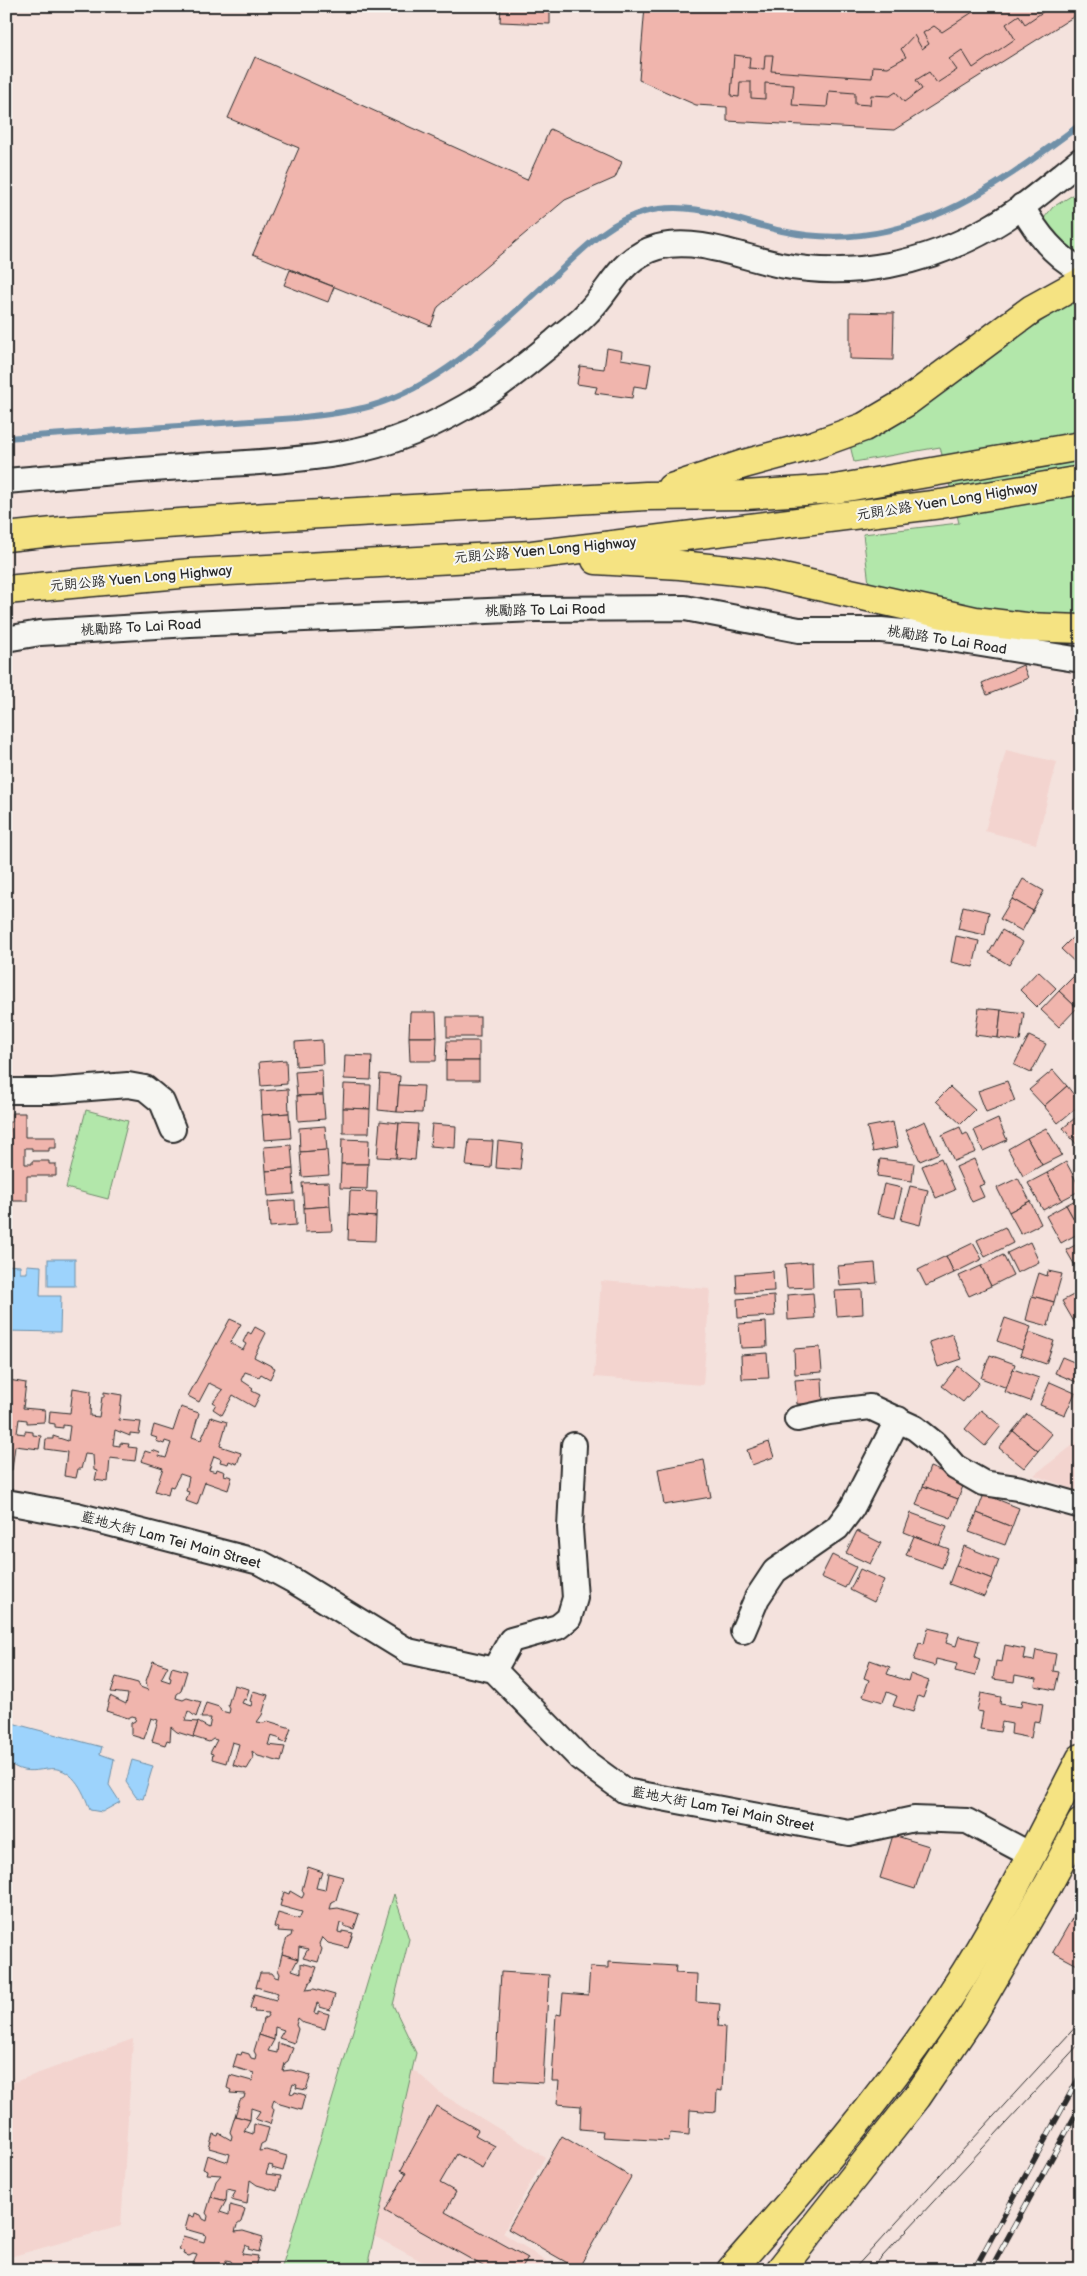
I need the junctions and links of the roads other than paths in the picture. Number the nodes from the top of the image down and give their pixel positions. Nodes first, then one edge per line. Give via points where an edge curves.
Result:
1 (1081, 160) edge
2 (1022, 206) junction
3 (1081, 270) edge
4 (1081, 282) edge
5 (1081, 446) edge
6 (1081, 480) edge
7 (6, 481) edge
8 (646, 496) junction
9 (6, 537) edge
10 (532, 554) junction
11 (6, 590) edge
12 (1081, 629) edge
13 (6, 639) edge
14 (1081, 660) edge
15 (6, 1091) edge
16 (173, 1129) dead end
17 (898, 1419) junction
18 (797, 1420) dead end
19 (574, 1445) dead end
20 (6, 1502) edge
21 (1081, 1506) edge
22 (742, 1632) dead end
23 (494, 1670) junction
24 (1081, 1758) edge
25 (1081, 1823) edge
26 (1031, 1854) junction
27 (731, 2270) edge
28 (780, 2270) edge

1 - 2 street
2 - 3 street via 1042,238 1057,254
2 - 7 street via 991,227 960,242 921,258 882,268 846,270 783,266 681,243 637,255 622,267 585,316 485,395 439,421 398,438 346,453
4 - 8 main road via 1032,308 905,403 864,427
5 - 8 main road via 835,489 746,495
6 - 10 main road, 元朗公路 Yuen Long Highway via 941,504
8 - 9 main road via 267,517
10 - 11 main road, 元朗公路 Yuen Long Highway via 191,572
10 - 12 main road via 765,574 975,622
13 - 14 street, 桃勵路 To Lai Road via 40,633 200,624 535,609 685,608 798,630 913,633
15 - 16 street via 128,1085 145,1088 162,1102
17 - 18 street via 870,1407
17 - 21 street via 935,1444 955,1467 983,1483 1017,1488
17 - 22 street via 852,1508 837,1528 775,1571 757,1598
19 - 23 street via 570,1528 575,1598 569,1618 558,1627 511,1640
20 - 23 street, 藍地大街 Lam Tei Main Street via 77,1515 259,1562 408,1651
23 - 26 street, 藍地大街 Lam Tei Main Street via 580,1758 626,1791 850,1832 914,1819 968,1821
24 - 26 main road
25 - 28 main road via 972,2016 917,2097
26 - 27 main road via 953,1992 888,2084 829,2158

